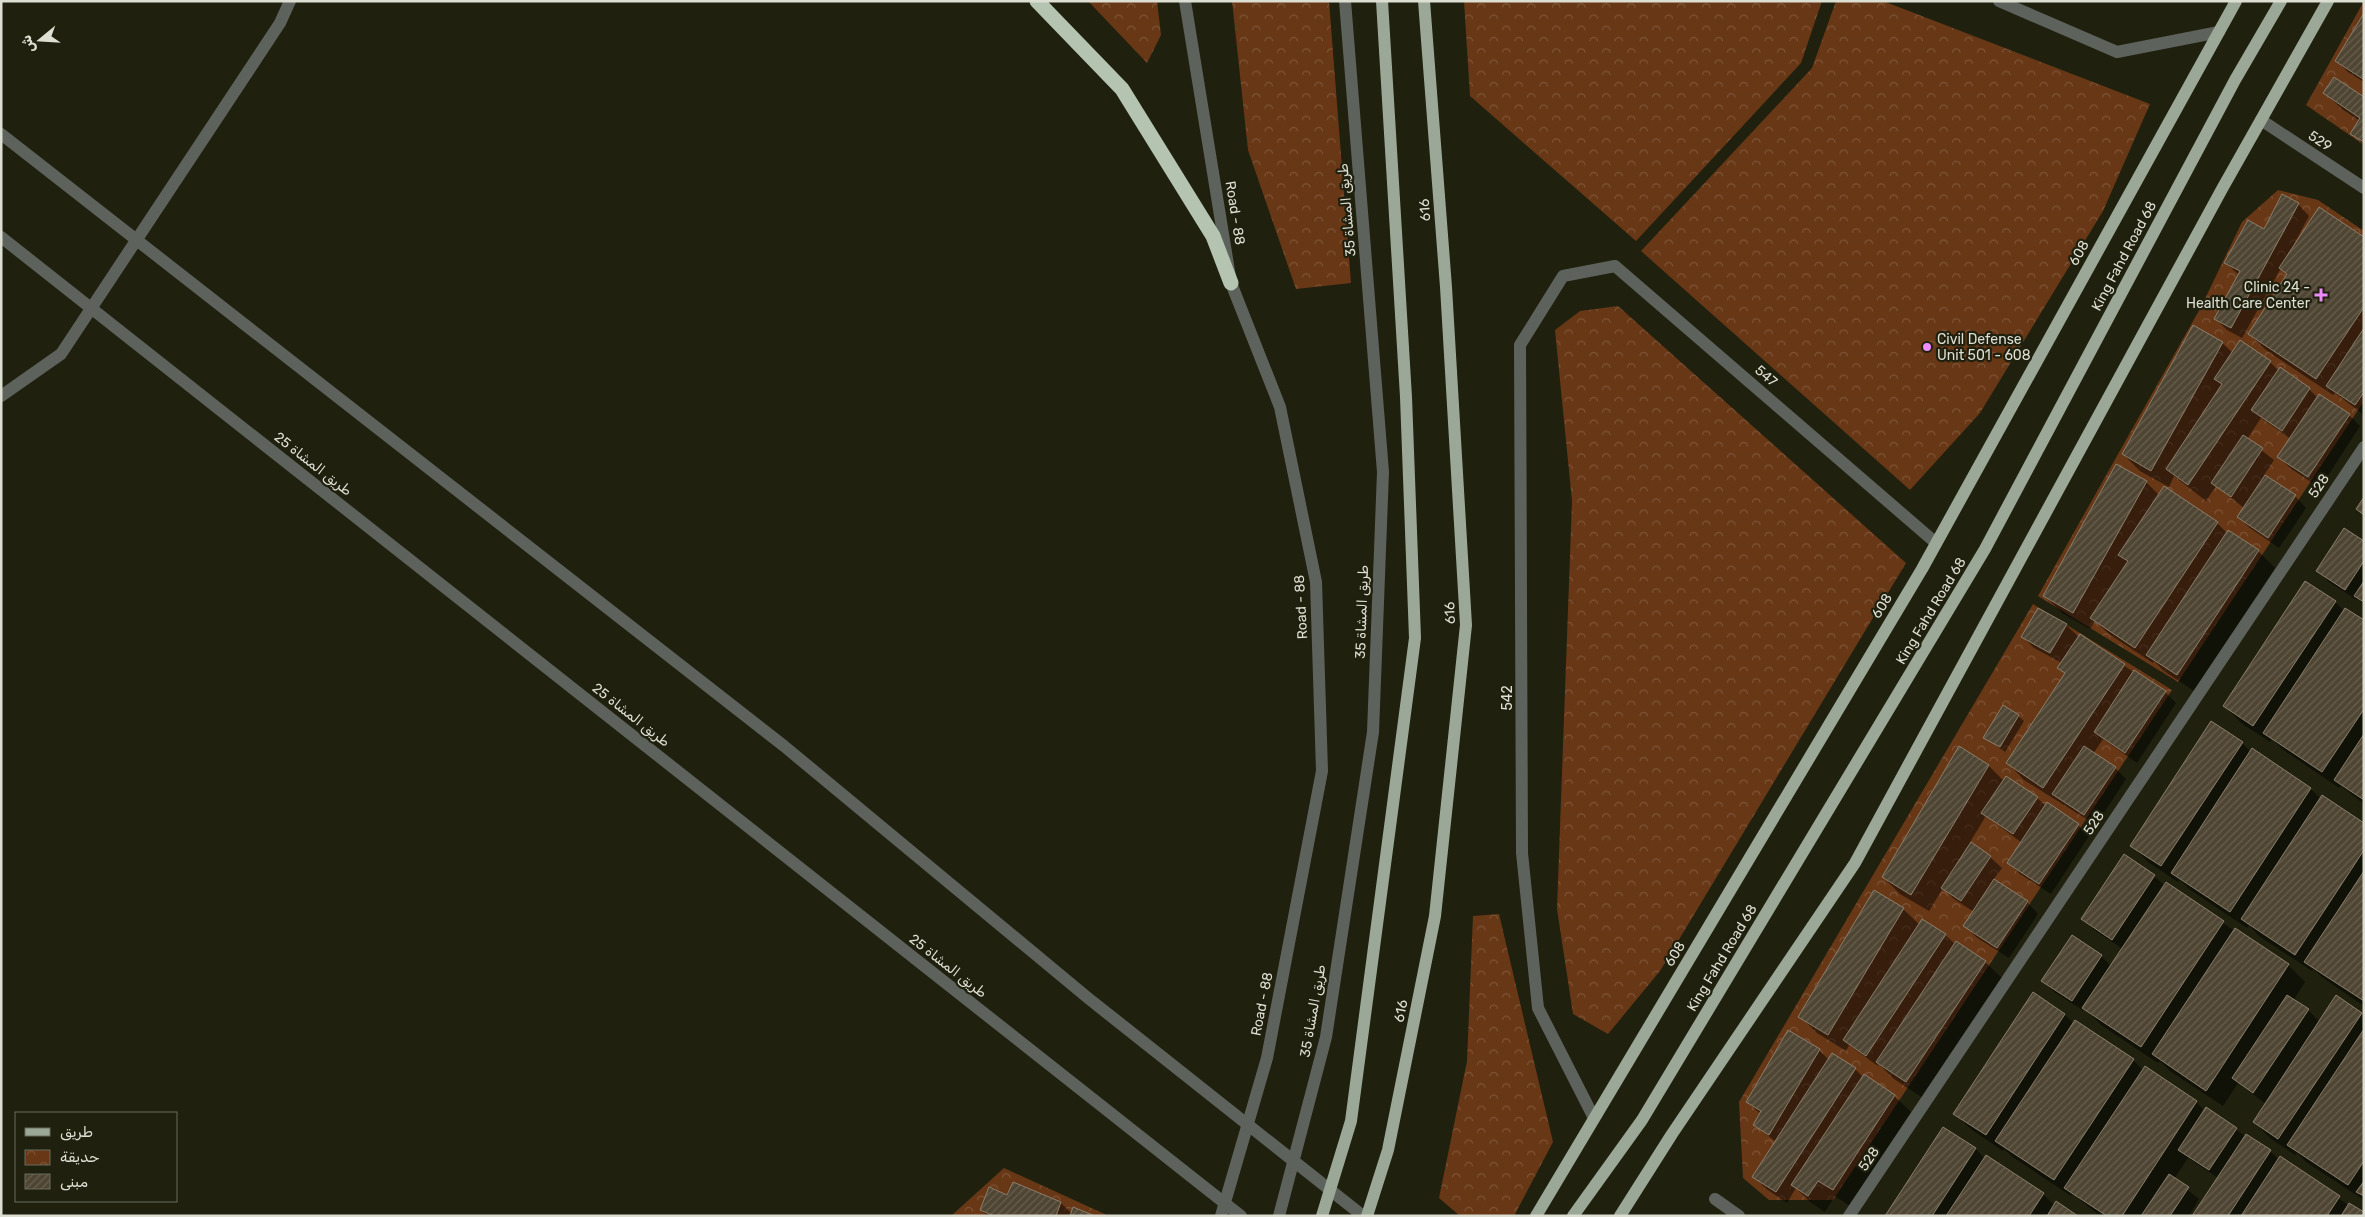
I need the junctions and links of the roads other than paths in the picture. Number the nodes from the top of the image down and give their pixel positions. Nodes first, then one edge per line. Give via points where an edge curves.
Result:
1 (290, 1) edge
2 (1037, 1) edge
3 (1345, 1) edge
4 (1382, 1) edge
5 (1424, 1) edge
6 (1999, 1) edge
7 (2236, 1) edge
8 (2281, 1) edge
9 (2328, 1) edge
10 (1186, 2) edge
11 (2219, 32) junction
12 (2260, 120) junction
13 (1, 134) edge
14 (2364, 188) edge
15 (1, 237) edge
16 (1564, 276) joint
17 (1231, 283) junction
18 (1, 396) edge
19 (2364, 447) edge
20 (1936, 543) junction
21 (1594, 1118) junction
22 (1715, 1199) dead end
23 (1222, 1216) edge
24 (1241, 1216) edge
25 (1279, 1216) edge
26 (1322, 1216) edge
27 (1363, 1216) edge
28 (1368, 1216) edge
29 (1536, 1216) edge
30 (1572, 1216) edge
31 (1620, 1216) edge
32 (1739, 1216) edge
33 (1849, 1216) edge

1 - 18 street via 280,23 61,354
2 - 17 highway via 1122,88 1213,236
3 - 25 street, طريق المشاة 35 via 1383,472 1373,732 1326,1037
4 - 26 main road via 1406,397 1415,638 1351,1121
5 - 28 main road, 616 via 1446,287 1466,625 1435,916 1388,1150
6 - 11 street via 2117,52
7 - 11 main road, 608
8 - 30 main road, King Fahd Road 68 via 1985,549 1642,1120
9 - 12 main road
10 - 17 street, Road - 88
11 - 20 main road, 608
12 - 14 street, 529
12 - 31 main road via 1855,863
13 - 27 street via 784,746 1088,998
15 - 24 street, طريق المشاة 25
16 - 20 street, 547 via 1615,266
16 - 21 street, 542 via 1520,345 1522,853 1538,1008
17 - 23 street, Road - 88 via 1280,407 1316,582 1322,771 1267,1058
19 - 33 street, 528
20 - 21 main road, 608
21 - 29 main road, 608
22 - 32 street

